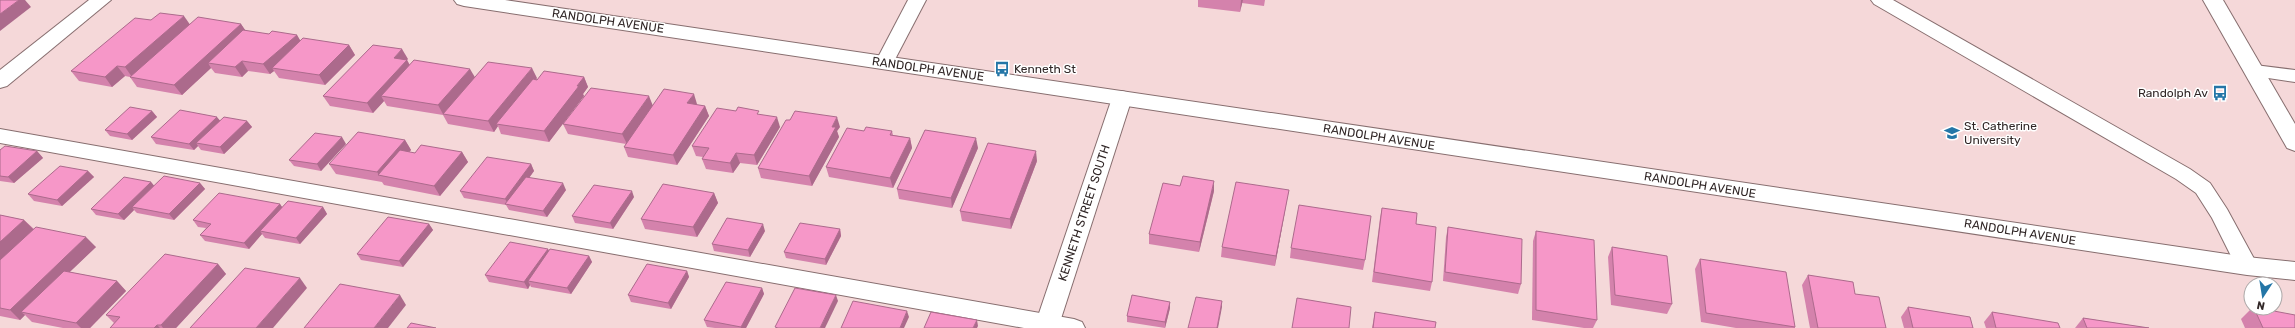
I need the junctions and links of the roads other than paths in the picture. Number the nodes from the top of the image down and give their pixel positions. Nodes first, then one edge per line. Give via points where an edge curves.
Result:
1 (101, 0) edge
2 (464, 0) edge
3 (917, 0) edge
4 (1880, 0) edge
5 (2213, 0) edge
6 (884, 63) junction
7 (2255, 71) junction
8 (2295, 76) edge
9 (0, 82) edge
10 (1122, 98) junction
11 (0, 136) edge
12 (2295, 143) edge
13 (2247, 266) junction
14 (2295, 271) edge
15 (1047, 326) edge
16 (1074, 328) edge

1 - 9 main road
2 - 6 main road, RANDOLPH AVENUE
3 - 6 lane
4 - 13 lane via 2159,160 2203,188 2220,214
5 - 7 main road
6 - 10 main road, RANDOLPH AVENUE
7 - 8 lane
7 - 12 main road
10 - 13 main road, RANDOLPH AVENUE
10 - 15 main road, KENNETH STREET SOUTH
11 - 15 lane
13 - 14 main road, RANDOLPH AVENUE
15 - 16 lane

